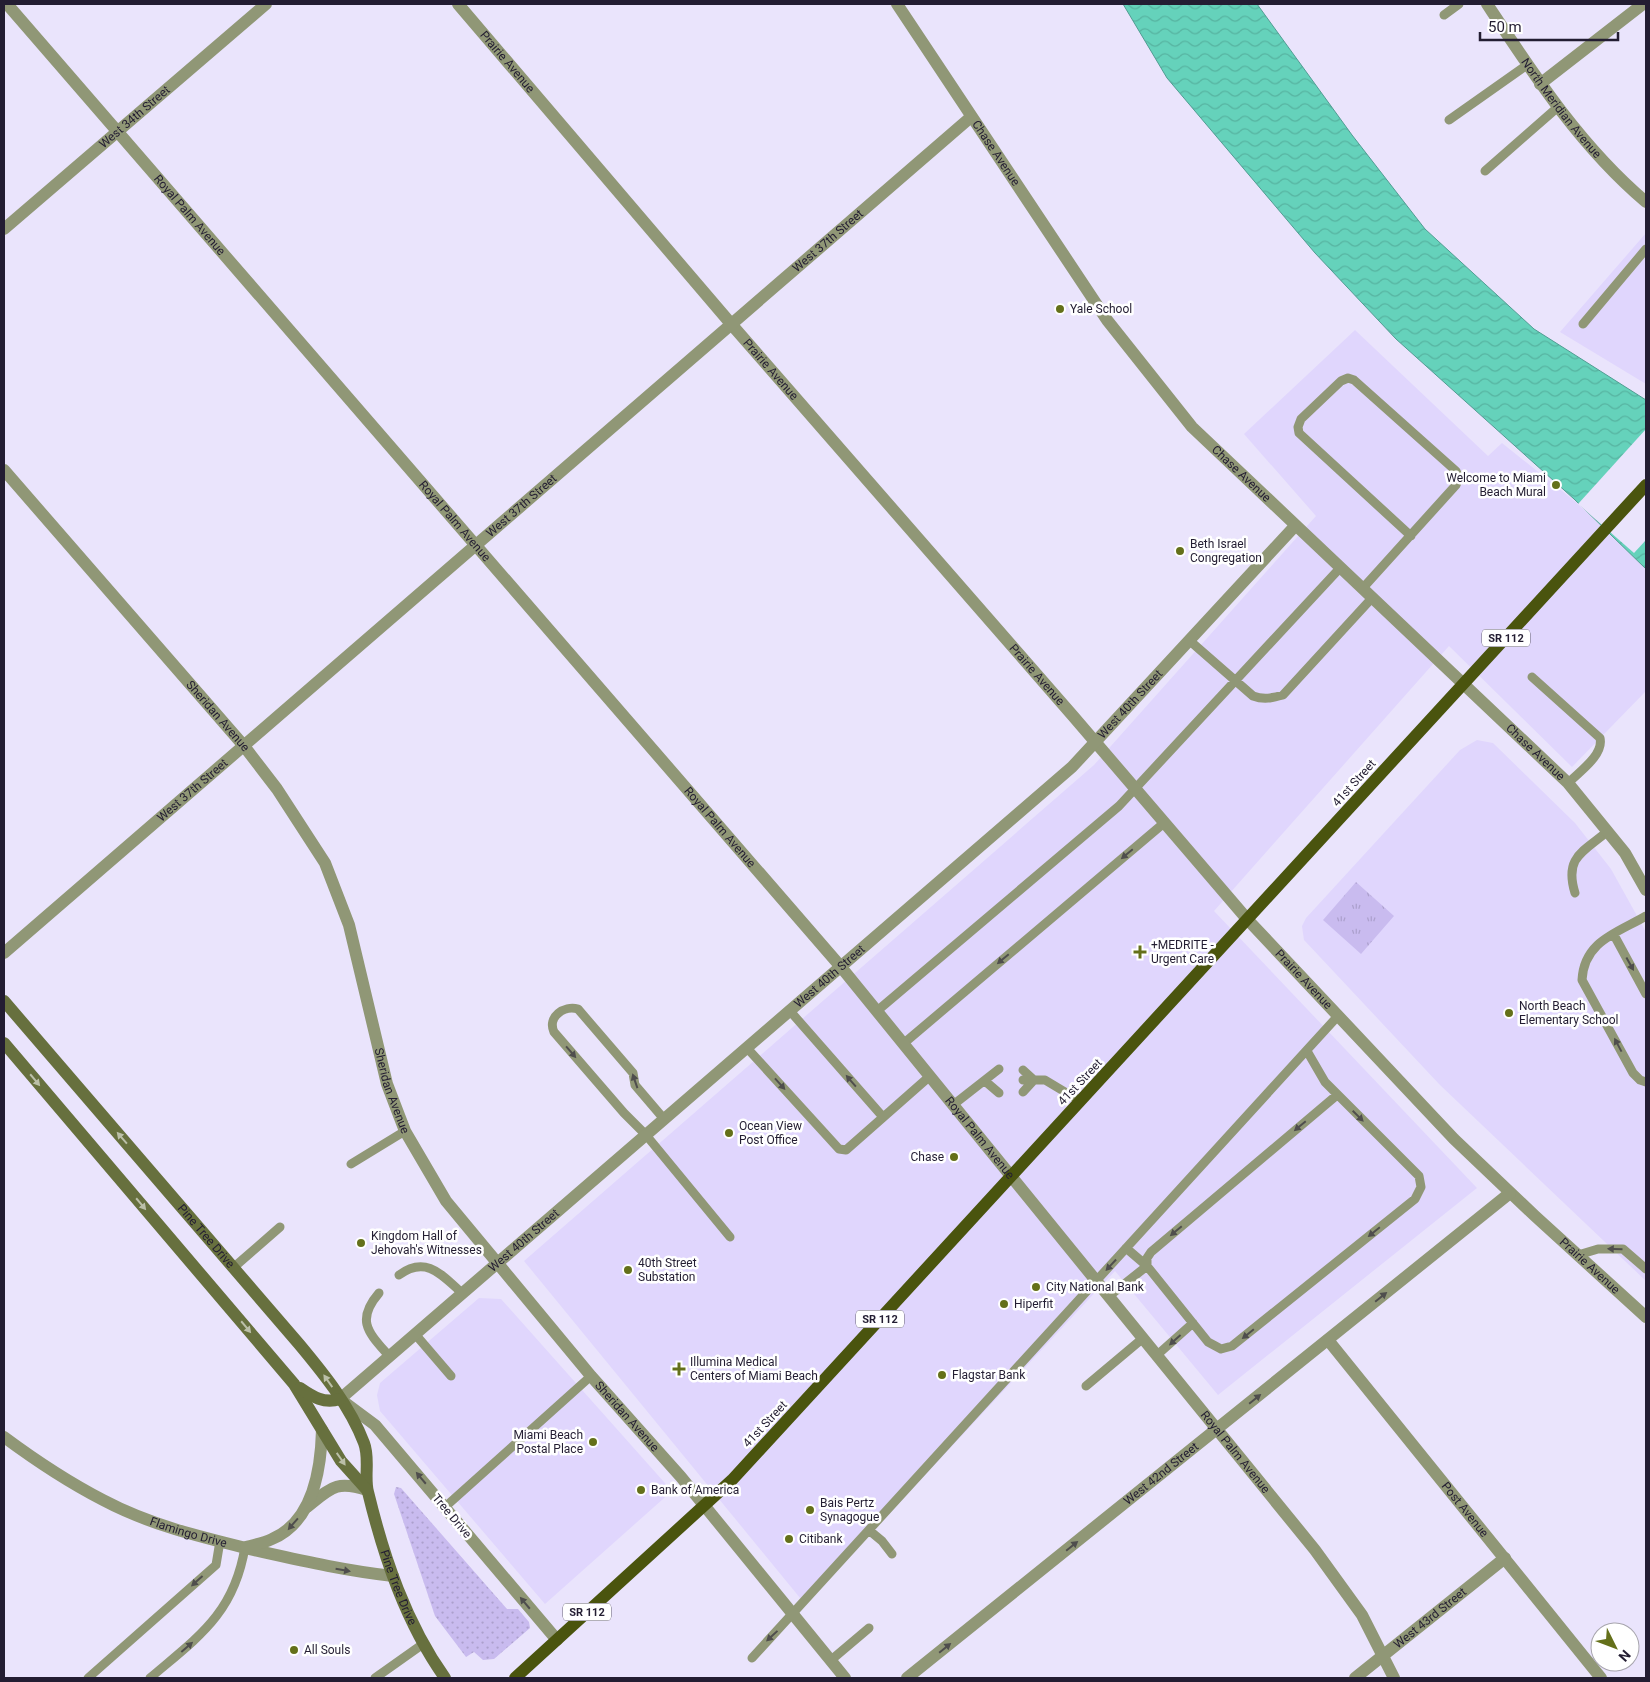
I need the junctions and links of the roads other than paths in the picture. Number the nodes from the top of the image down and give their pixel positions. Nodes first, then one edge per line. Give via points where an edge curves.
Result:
1 (7, 4) edge
2 (266, 4) edge
3 (458, 4) edge
4 (897, 4) edge
5 (1459, 4) edge
6 (1487, 4) edge
7 (1643, 4) edge
8 (1444, 15) dead end
9 (1528, 65) junction
10 (1540, 84) junction
11 (1558, 107) junction
12 (971, 117) junction
13 (1449, 120) dead end
14 (117, 131) junction
15 (1485, 171) dead end
16 (1646, 202) edge
17 (4, 229) edge
18 (1646, 249) edge
19 (1583, 324) dead end
20 (732, 325) junction
21 (4, 470) edge
22 (1646, 485) edge
23 (1295, 526) junction
24 (1411, 536) junction
25 (476, 544) junction
26 (1340, 568) junction
27 (1362, 589) junction
28 (1372, 598) junction
29 (1190, 640) junction
30 (1532, 677) dead end
31 (1234, 680) junction
32 (1464, 684) junction
33 (1095, 743) junction
34 (244, 746) junction
35 (1568, 783) junction
36 (1134, 787) junction
37 (1164, 823) junction
38 (1608, 831) junction
39 (1646, 890) edge
40 (1575, 893) dead end
41 (1646, 916) edge
42 (1247, 919) junction
43 (1614, 934) junction
44 (4, 953) edge
45 (841, 967) junction
46 (1646, 994) edge
47 (4, 1001) edge
48 (790, 1011) junction
49 (877, 1011) junction
50 (1338, 1017) junction
51 (4, 1043) edge
52 (903, 1044) junction
53 (747, 1048) junction
54 (1306, 1051) junction
55 (999, 1069) dead end
56 (1023, 1070) dead end
57 (930, 1076) junction
58 (999, 1080) dead end
59 (1023, 1080) dead end
60 (1034, 1080) junction
61 (985, 1081) junction
62 (1646, 1082) edge
63 (1023, 1092) dead end
64 (1000, 1093) dead end
65 (1337, 1094) junction
66 (1080, 1101) junction
67 (953, 1105) junction
68 (883, 1117) junction
69 (664, 1120) junction
70 (405, 1130) junction
71 (646, 1135) junction
72 (351, 1164) dead end
73 (1012, 1176) junction
74 (1510, 1193) junction
75 (280, 1227) dead end
76 (730, 1237) dead end
77 (1126, 1248) junction
78 (1578, 1254) junction
79 (496, 1264) junction
80 (1147, 1266) junction
81 (233, 1268) junction
82 (1646, 1269) edge
83 (399, 1275) dead end
84 (1095, 1282) junction
85 (379, 1293) dead end
86 (462, 1293) junction
87 (1108, 1297) junction
88 (1646, 1317) edge
89 (1193, 1323) junction
90 (415, 1334) junction
91 (1142, 1339) junction
92 (1328, 1340) junction
93 (389, 1356) junction
94 (1156, 1356) junction
95 (451, 1376) dead end
96 (592, 1376) junction
97 (294, 1384) junction
98 (1086, 1386) dead end
99 (340, 1399) junction
100 (322, 1430) junction
101 (1217, 1430) junction
102 (4, 1437) edge
103 (367, 1490) junction
104 (307, 1506) junction
105 (704, 1506) junction
106 (444, 1507) junction
107 (870, 1530) junction
108 (220, 1541) junction
109 (245, 1547) junction
110 (892, 1554) dead end
111 (1505, 1558) junction
112 (393, 1576) junction
113 (793, 1615) junction
114 (869, 1628) dead end
115 (557, 1640) junction
116 (423, 1644) junction
117 (1383, 1656) junction
118 (752, 1658) dead end
119 (830, 1660) junction
120 (88, 1678) edge
121 (150, 1678) edge
122 (374, 1678) edge
123 (445, 1678) edge
124 (515, 1678) edge
125 (844, 1678) edge
126 (907, 1678) edge
127 (1356, 1678) edge
128 (1394, 1678) edge
129 (1601, 1678) edge

1 - 14 street, Royal Palm Avenue
2 - 14 street, West 34th Street
3 - 20 street, Prairie Avenue
4 - 12 street, Chase Avenue
5 - 8 lane
6 - 9 street, North Meridian Avenue
7 - 10 street
9 - 10 street, North Meridian Avenue
9 - 13 lane
10 - 11 street, North Meridian Avenue
11 - 15 lane
11 - 16 street, North Meridian Avenue via 1592,150
12 - 20 street, West 37th Street
12 - 23 street, Chase Avenue via 1107,320 1192,427
14 - 17 street, West 34th Street
14 - 25 street, Royal Palm Avenue
18 - 19 lane
20 - 25 street, West 37th Street
20 - 33 street, Prairie Avenue
21 - 34 street, Sheridan Avenue
22 - 32 main road, 41st Street / SR 112
23 - 26 street, Chase Avenue
23 - 29 street, West 40th Street
24 - 24 lane via 1459,478 1441,458 1348,378 1301,419 1299,433
24 - 27 lane
25 - 34 street, West 37th Street
25 - 45 street, Royal Palm Avenue
26 - 27 street, Chase Avenue
26 - 31 lane
27 - 28 street, Chase Avenue
28 - 31 lane via 1283,695 1262,699 1253,696
28 - 32 street, Chase Avenue
29 - 31 lane
29 - 33 street, West 40th Street
30 - 35 lane via 1600,738 1599,752
31 - 36 lane
32 - 35 street, Chase Avenue
32 - 42 main road, 41st Street / SR 112
33 - 36 street, Prairie Avenue
33 - 45 street, West 40th Street via 1072,767
34 - 44 street, West 37th Street
34 - 70 street, Sheridan Avenue via 277,789 325,863 349,925 387,1084
35 - 38 street, Chase Avenue
36 - 37 street, Prairie Avenue
36 - 49 lane via 1119,806
37 - 42 street, Prairie Avenue
37 -> 52 lane
38 - 39 street, Chase Avenue
38 - 40 lane via 1574,860 1570,877
41 - 43 lane
42 - 50 street, Prairie Avenue
42 - 66 main road, 41st Street / SR 112
43 -> 46 lane
62 -> 43 lane via 1633,1073 1582,980 1588,954
45 - 48 street, West 40th Street
45 - 49 street, Royal Palm Avenue
81 -> 47 main road, Pine Tree Drive
48 - 53 street, West 40th Street
68 -> 48 lane
49 - 52 street, Royal Palm Avenue
50 - 54 lane
50 - 74 street, Prairie Avenue
51 -> 97 main road, Pine Tree Drive
52 - 57 street, Royal Palm Avenue
53 -> 68 lane via 840,1149 846,1150
53 - 69 street, West 40th Street
54 - 65 lane via 1325,1082
54 - 77 lane
55 - 61 lane
56 - 60 lane
57 - 67 street, Royal Palm Avenue
57 - 68 lane
58 - 61 lane
59 - 60 lane
60 - 63 lane
60 - 66 lane via 1045,1080
61 - 64 lane
61 - 67 lane
65 -> 80 lane via 1151,1252
65 -> 89 lane via 1419,1176 1422,1187 1415,1199 1232,1346 1214,1347
66 - 73 main road, 41st Street / SR 112
67 - 73 street, Royal Palm Avenue
69 - 71 street, West 40th Street
69 -> 71 lane via 635,1085 633,1073 578,1009 564,1009 552,1019 554,1032
70 - 72 lane
70 - 79 street, Sheridan Avenue via 446,1201
71 - 76 lane
71 - 79 street, West 40th Street
73 - 84 street, Royal Palm Avenue
73 - 105 main road, 41st Street / SR 112 via 732,1480
74 - 78 street, Prairie Avenue
92 -> 74 street, West 42nd Street
75 - 81 lane
77 - 80 lane
77 -> 84 lane
82 -> 78 lane via 1623,1248
78 - 88 street, Prairie Avenue
79 - 86 street, West 40th Street
79 - 96 street, Sheridan Avenue
80 - 87 lane
80 - 89 lane
99 -> 81 main road, Pine Tree Drive via 314,1362
83 - 86 lane via 408,1269 428,1267 439,1272
84 - 87 street, Royal Palm Avenue
84 - 107 lane
85 - 93 lane via 371,1302 366,1326
86 - 90 street, West 40th Street
87 - 91 street, Royal Palm Avenue
89 -> 94 lane
90 - 93 street, West 40th Street
90 - 95 lane
91 - 94 street, Royal Palm Avenue
91 - 98 lane
101 -> 92 street, West 42nd Street
92 - 111 street, Post Avenue
93 - 99 street, West 40th Street
94 - 101 street, Royal Palm Avenue
96 - 105 street, Sheridan Avenue
96 - 106 lane
97 - 99 main road via 320,1400 332,1402
97 - 100 main road, Pine Tree Drive
99 - 103 main road, Pine Tree Drive via 365,1445
106 -> 99 street, Tree Drive via 375,1425
100 -> 103 main road, Pine Tree Drive via 341,1461
100 - 104 street via 320,1459
101 - 117 street, Royal Palm Avenue via 1330,1570 1362,1615
126 -> 101 street, West 42nd Street
102 - 108 street, Flamingo Drive via 104,1501 165,1526
103 - 104 street via 342,1484
103 - 112 main road, Pine Tree Drive
104 -> 109 street via 288,1530
105 - 113 street, Sheridan Avenue
105 - 115 main road, 41st Street / SR 112
115 -> 106 street, Tree Drive
107 - 110 lane
107 - 113 lane
108 - 109 street, Flamingo Drive
108 -> 120 lane via 216,1565
109 -> 112 street, Flamingo Drive via 344,1570
121 -> 109 lane via 209,1628 221,1613 240,1572
111 - 117 street, West 43rd Street
111 - 129 street, Post Avenue
112 - 116 main road, Pine Tree Drive
113 -> 118 lane
113 - 119 street, Sheridan Avenue
114 - 119 lane
115 - 124 main road, 41st Street / SR 112
116 - 122 lane
116 - 123 main road, Pine Tree Drive
117 - 127 street, West 43rd Street
117 - 128 street, Royal Palm Avenue
119 - 125 street, Sheridan Avenue

